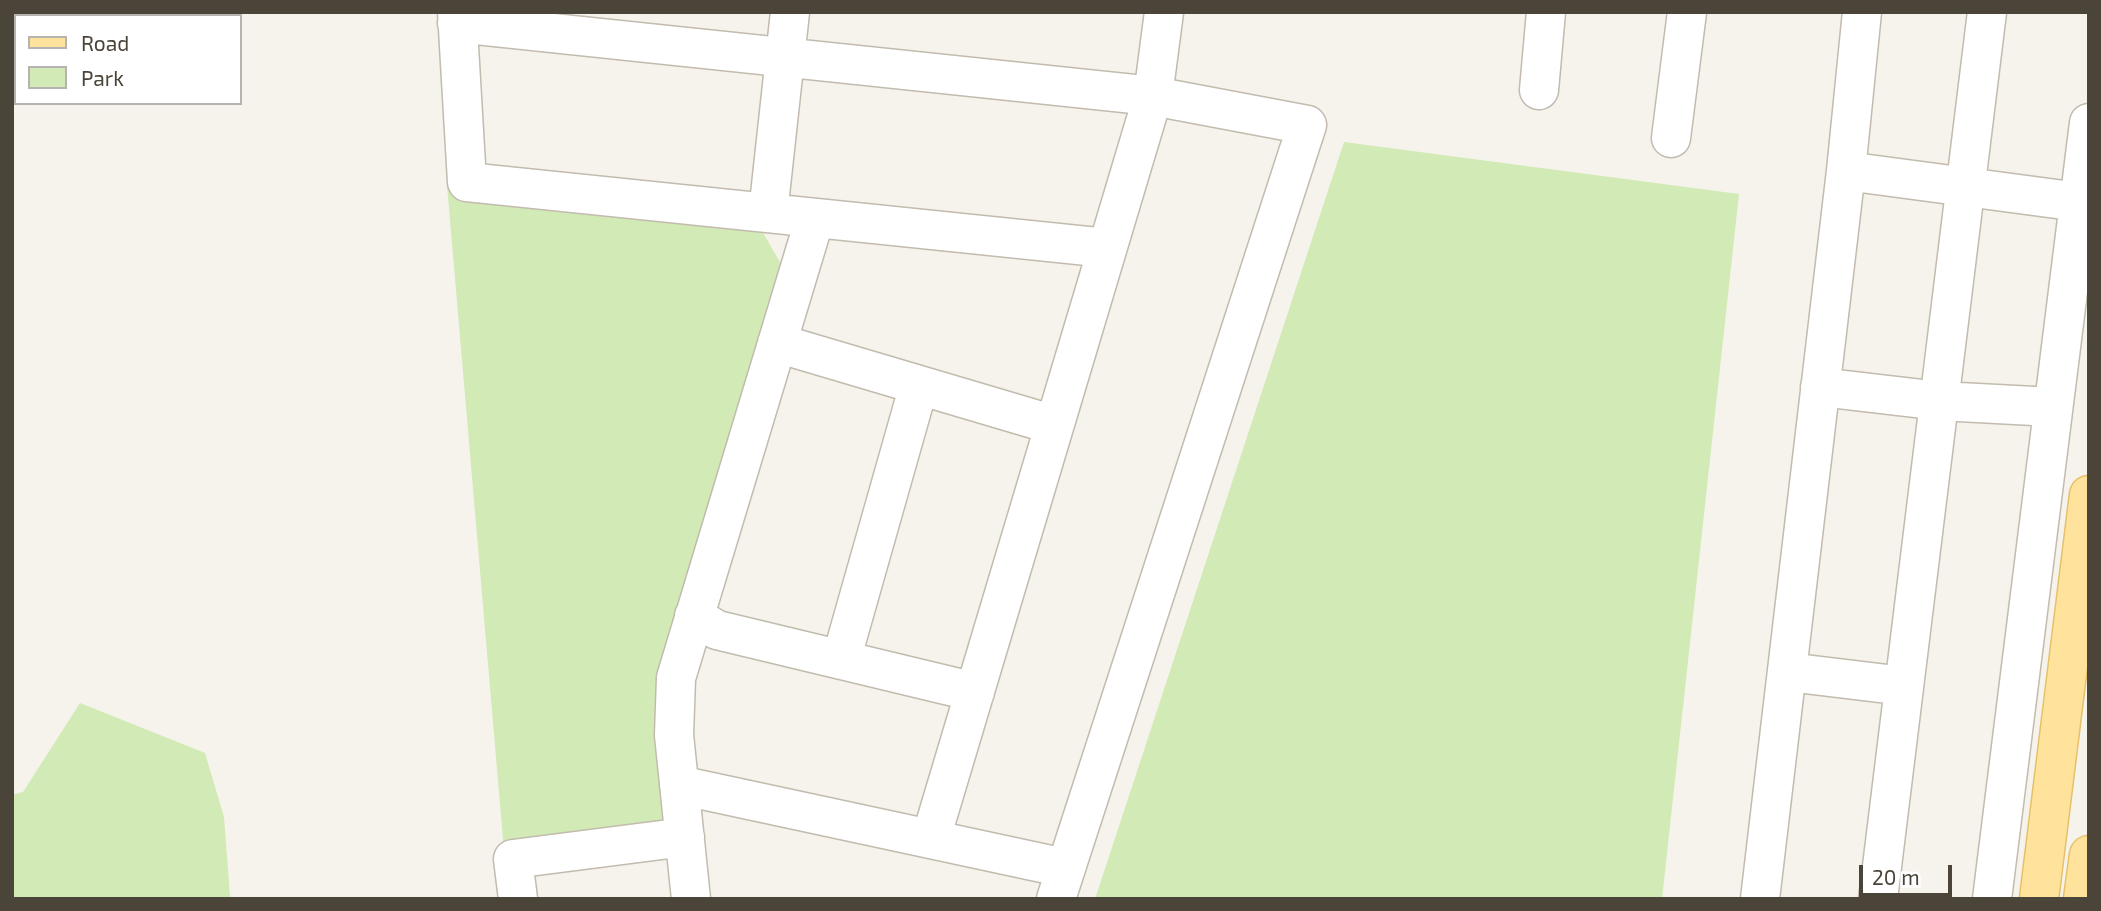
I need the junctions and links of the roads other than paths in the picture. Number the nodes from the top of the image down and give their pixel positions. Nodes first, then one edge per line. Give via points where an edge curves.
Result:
1 (790, 12) edge
2 (1164, 12) edge
3 (1546, 12) edge
4 (1687, 12) edge
5 (1862, 12) edge
6 (1987, 12) edge
7 (457, 18) edge
8 (786, 58) junction
9 (1539, 90) dead end
10 (1153, 96) junction
11 (2089, 123) edge
12 (1671, 138) dead end
13 (1846, 171) junction
14 (1966, 187) junction
15 (2079, 202) junction
16 (768, 213) junction
17 (815, 218) junction
18 (1107, 248) junction
19 (777, 343) junction
20 (919, 385) junction
21 (1819, 387) junction
22 (1940, 401) junction
23 (2053, 407) junction
24 (1054, 425) junction
25 (2089, 495) edge
26 (694, 616) junction
27 (841, 660) junction
28 (1788, 672) junction
29 (1904, 686) junction
30 (975, 692) junction
31 (679, 785) junction
32 (685, 837) junction
33 (931, 838) junction
34 (2089, 855) edge
35 (1061, 884) edge
36 (518, 899) edge
37 (691, 899) edge
38 (1760, 899) edge
39 (1878, 899) edge
40 (1992, 899) edge
41 (2039, 899) edge
42 (2083, 899) edge

1 - 8 street
2 - 10 street
3 - 9 street
4 - 12 street
5 - 13 street
6 - 14 street
7 - 8 street
7 - 16 street via 467,182
8 - 10 street
8 - 16 street
10 - 18 street
10 - 35 street via 1307,125
11 - 15 street
13 - 14 street
13 - 21 street
14 - 15 street
14 - 22 street
15 - 23 street
16 - 17 street
17 - 18 street
17 - 19 street
18 - 24 street
19 - 20 street
19 - 26 street
20 - 24 street
20 - 27 street
21 - 22 street
21 - 28 street
22 - 23 street
22 - 29 street
23 - 40 street
24 - 30 street
25 - 41 main road
26 - 27 street via 717,630
26 - 31 street via 676,678 674,735
27 - 30 street
28 - 29 street
28 - 38 street
29 - 39 street
30 - 33 street
31 - 32 street
31 - 33 street
32 - 36 street via 513,859
32 - 37 street
33 - 35 street
34 - 42 main road

